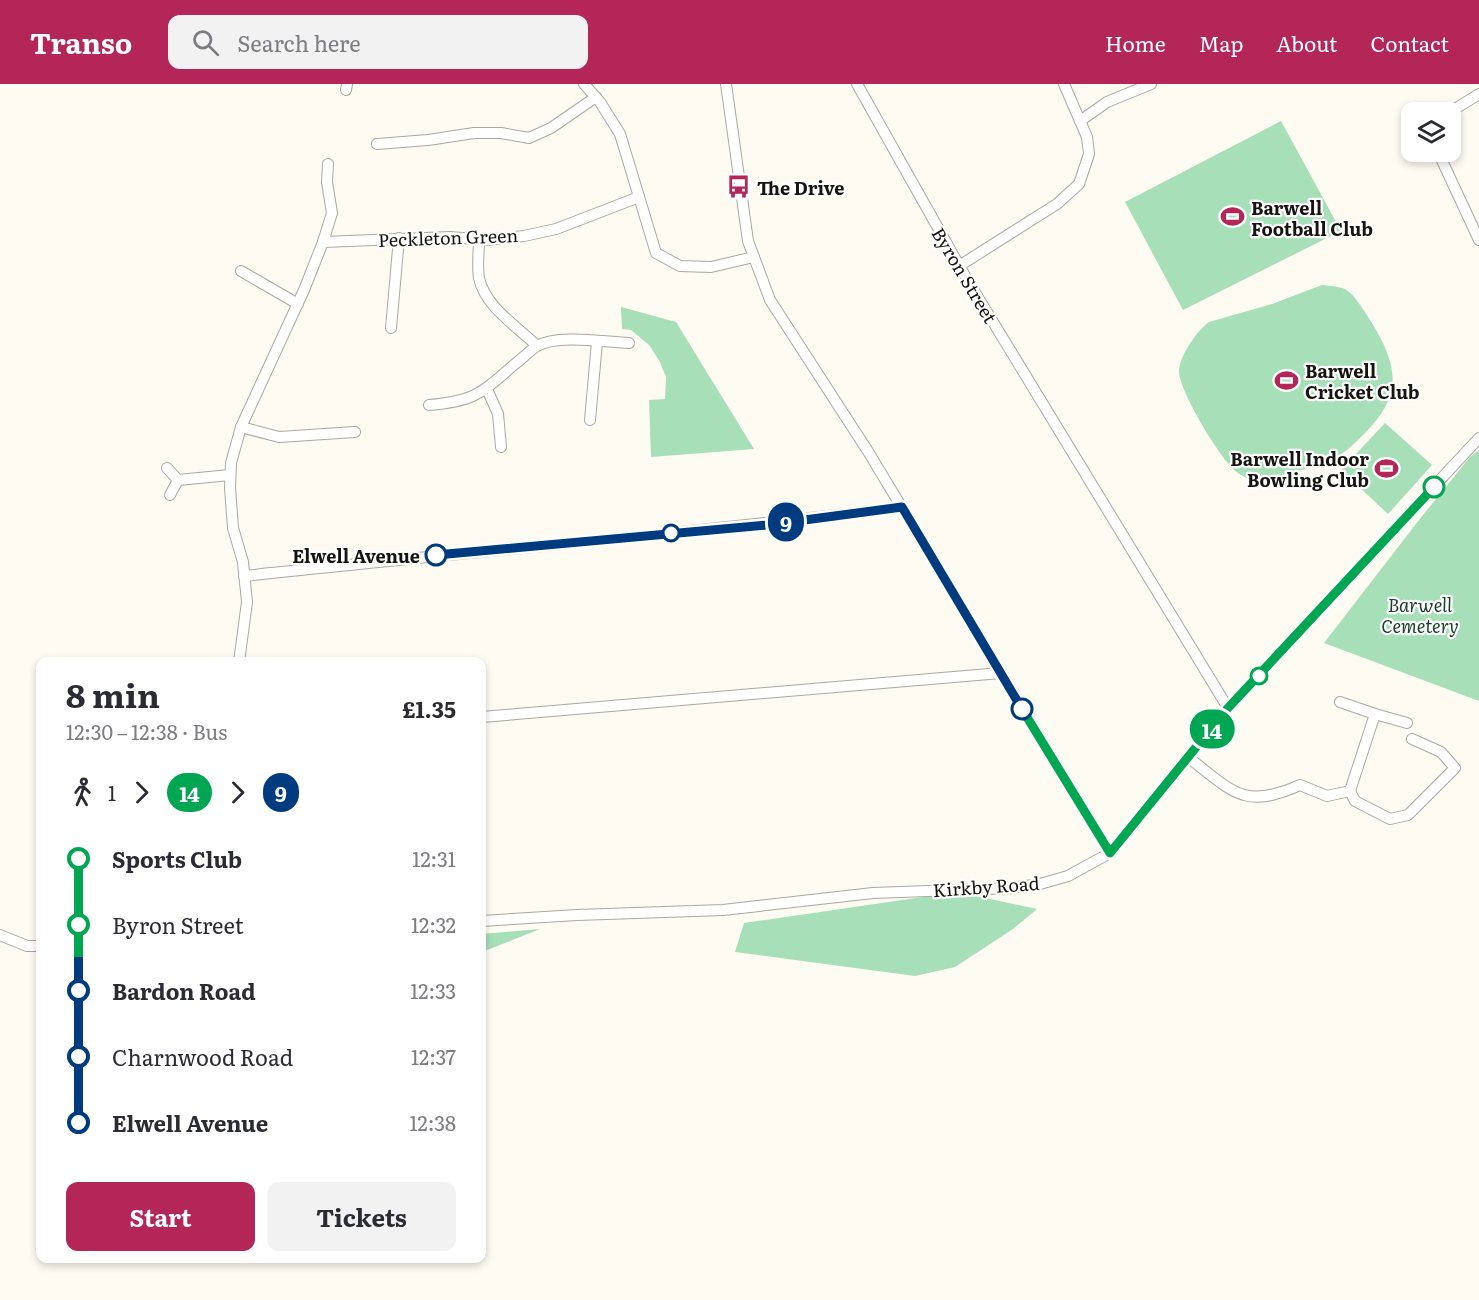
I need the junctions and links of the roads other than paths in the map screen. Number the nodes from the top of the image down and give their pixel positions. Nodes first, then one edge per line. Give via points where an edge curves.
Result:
1 (584, 84) edge
2 (726, 84) edge
3 (857, 84) edge
4 (1064, 84) edge
5 (1151, 84) edge
6 (1479, 94) edge
7 (596, 97) junction
8 (1461, 105) edge
9 (1080, 121) junction
10 (377, 144) dead end
11 (1443, 162) edge
12 (328, 164) dead end
13 (639, 197) junction
14 (399, 238) junction
15 (479, 239) junction
16 (1479, 240) edge
17 (323, 242) junction
18 (754, 257) junction
19 (959, 266) junction
20 (242, 271) dead end
21 (298, 304) junction
22 (391, 328) dead end
23 (597, 342) junction
24 (629, 343) dead end
25 (537, 346) junction
26 (487, 389) junction
27 (429, 405) dead end
28 (590, 420) dead end
29 (241, 427) junction
30 (356, 432) dead end
31 (1479, 438) edge
32 (501, 447) dead end
33 (167, 468) dead end
34 (230, 475) junction
35 (178, 480) junction
36 (171, 495) dead end
37 (902, 507) junction
38 (244, 576) junction
39 (240, 657) edge
40 (1001, 673) junction
41 (1340, 702) dead end
42 (1228, 708) junction
43 (1375, 714) junction
44 (486, 717) edge
45 (1407, 723) dead end
46 (1412, 739) dead end
47 (1189, 758) junction
48 (1350, 791) junction
49 (1110, 853) junction
50 (486, 921) edge
51 (0, 935) edge
52 (36, 946) edge

1 - 7 street
2 - 18 street via 748,241
3 - 19 street, Byron Street
4 - 9 street
5 - 9 street via 1107,102
6 - 8 street
7 - 10 street via 530,138 474,133
7 - 13 street via 620,134
9 - 19 street via 1089,154 1079,184 1057,204
11 - 16 street
12 - 17 street via 332,213
13 - 15 street, Peckleton Green via 556,229
13 - 18 street via 656,253 680,266 711,267
14 - 15 street, Peckleton Green
14 - 17 street, Peckleton Green
14 - 22 street
15 - 25 street via 479,278 487,298
17 - 21 street
18 - 37 street via 770,300
19 - 42 street, Byron Street
20 - 21 street
21 - 29 street
23 - 24 street
23 - 25 street via 574,339
23 - 28 street
25 - 26 street
26 - 27 street via 473,398
26 - 32 street via 498,414
29 - 30 street via 279,437
29 - 34 street
31 - 42 street, Kirkby Road
33 - 35 street
34 - 35 street
34 - 38 street via 233,528
35 - 36 street
37 - 38 street via 767,525
37 - 40 street
38 - 39 street via 247,603
40 - 44 street
40 - 49 street
41 - 43 street
42 - 47 street, Kirkby Road
43 - 45 street
43 - 48 street
46 - 48 street via 1441,752 1455,768 1408,815 1390,819 1355,801
47 - 48 street via 1233,792 1249,797 1276,795 1300,784 1327,796
47 - 49 street, Kirkby Road
49 - 50 street, Kirkby Road via 1068,876 1010,888 873,893 723,910
51 - 52 street

